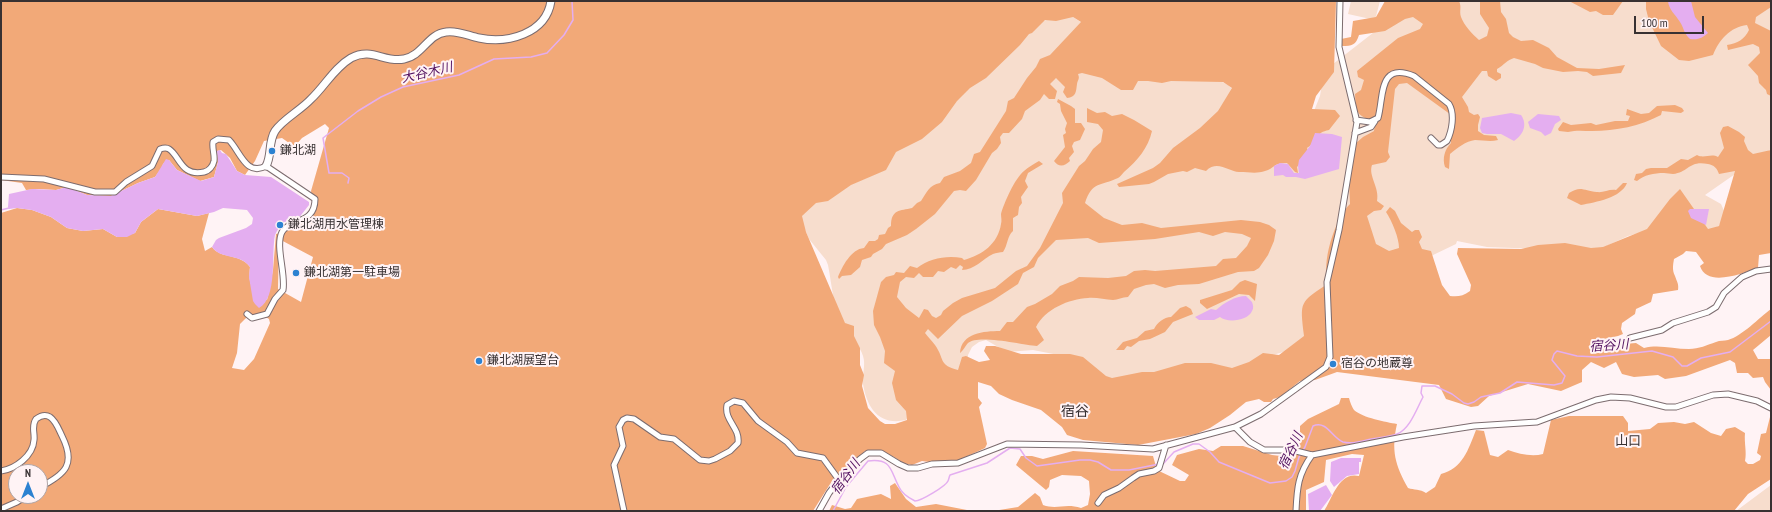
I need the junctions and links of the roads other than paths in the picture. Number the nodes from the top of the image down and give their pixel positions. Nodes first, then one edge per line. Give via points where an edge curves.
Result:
1 (551, 1) edge
2 (1340, 1) edge
3 (1356, 120) junction
4 (1375, 121) junction
5 (1355, 133) junction
6 (1431, 138) dead end
7 (266, 166) junction
8 (1, 177) edge
9 (1771, 269) edge
10 (247, 314) dead end
11 (1630, 338) dead end
12 (1771, 408) edge
13 (1234, 427) junction
14 (1166, 445) junction
15 (1312, 455) junction
16 (17, 464) edge
17 (839, 480) junction
18 (48, 482) edge
19 (1098, 503) dead end
20 (12, 504) edge
21 (1, 509) edge
22 (624, 511) edge
23 (819, 511) edge
24 (1296, 511) edge

1 - 7 main road via 547,15 541,23 531,31 517,36 494,40 446,32 435,36 412,57 403,60 374,54 351,58 335,71 313,98 274,132
2 - 3 street via 1339,48
3 - 4 street
3 - 5 street
4 - 5 street via 1371,127
4 - 6 street via 1380,112 1383,84 1392,75 1409,74 1452,109 1447,141 1438,145
5 - 13 street via 1328,282 1330,357 1326,366 1272,407
7 - 8 street via 251,168 235,146 224,139 213,142 214,163 208,171 199,173 190,170 180,163 170,150 163,148 158,151 152,166 115,192 95,192 44,180
7 - 10 street via 314,197 315,203 304,220 286,226 282,232 280,242 283,290 267,314 252,318
9 - 11 street via 1756,271 1742,277 1724,293 1716,307 1708,312 1673,323 1662,330
12 - 15 street via 1757,401 1728,394 1713,395 1676,407 1611,397 1537,422 1474,426
13 - 14 street
13 - 15 street via 1250,442 1264,450 1292,450
14 - 17 street via 1138,450 1081,445 1007,444 958,463 932,464 918,468 908,468 881,453 868,453
14 - 19 street via 1159,468 1139,474 1104,495
15 - 24 street via 1301,471 1298,481
16 - 18 street via 29,453 34,440 33,426 36,419 42,415 50,417 68,447 69,456 62,473
17 - 22 street via 823,458 797,453 787,442 758,421 743,403 734,401 728,405 727,415 738,434 738,443 730,451 709,461 700,460 674,439 660,437 634,420 623,420 619,427 623,446 614,465
17 - 23 street
20 - 21 street

